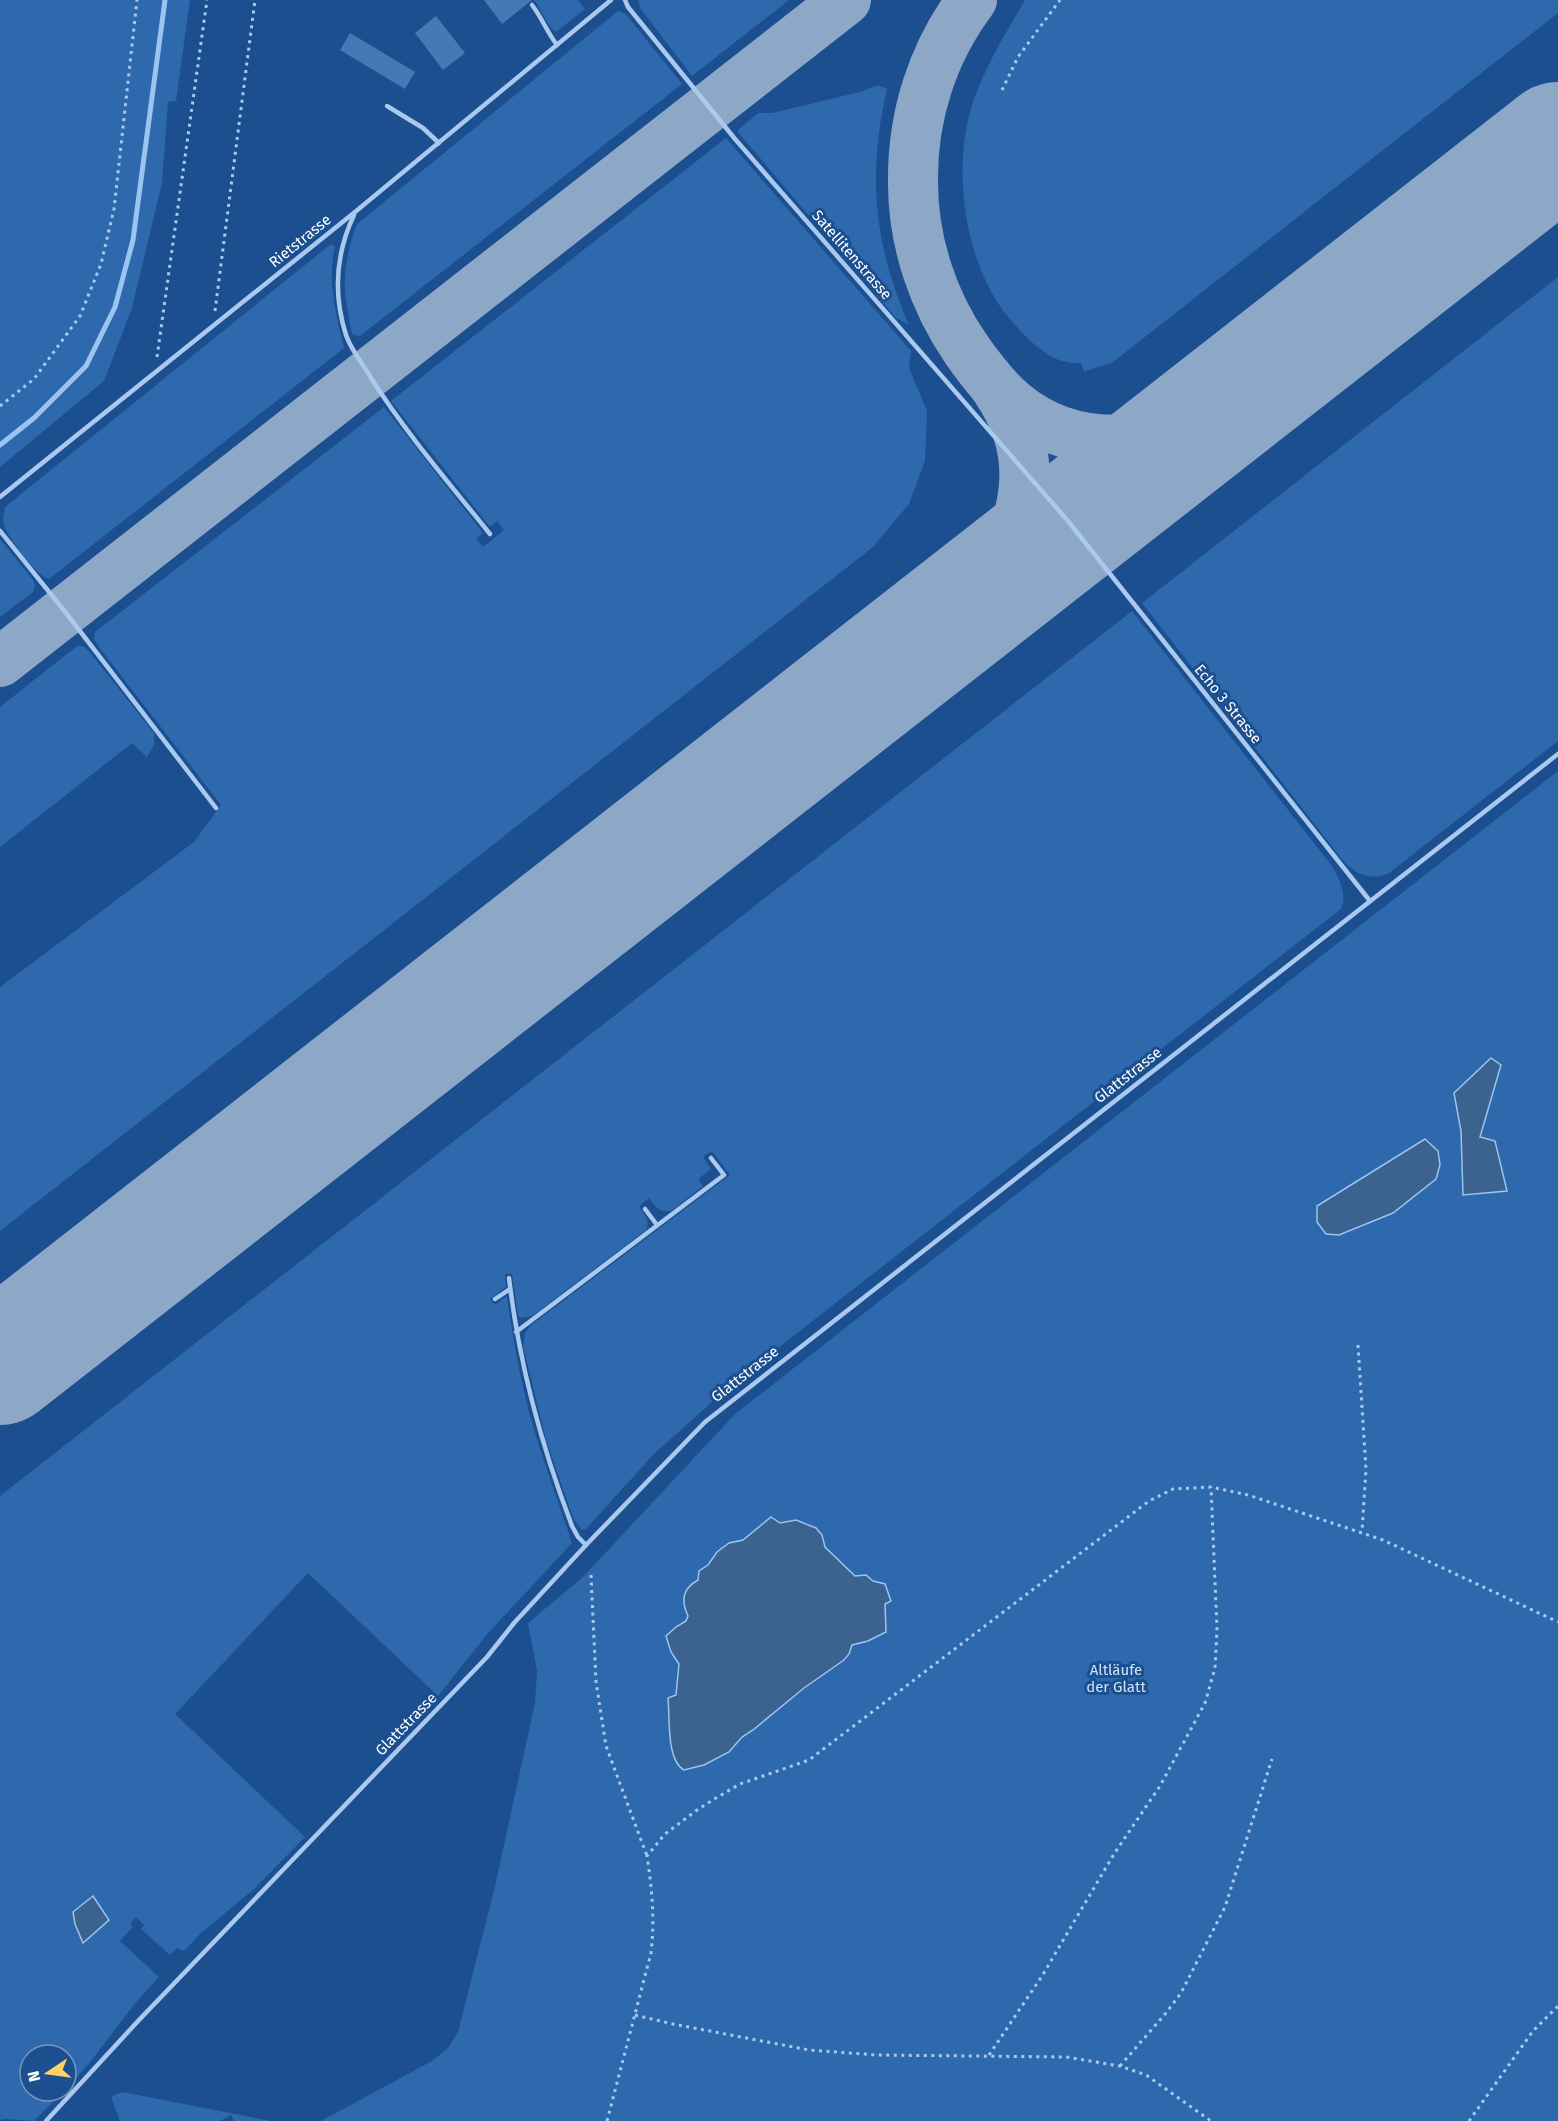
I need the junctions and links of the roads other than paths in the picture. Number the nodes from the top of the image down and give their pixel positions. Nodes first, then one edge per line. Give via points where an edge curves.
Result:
1 (611, 0) edge
2 (625, 0) edge
3 (532, 5) dead end
4 (557, 45) junction
5 (387, 106) dead end
6 (439, 143) junction
7 (355, 213) junction
8 (0, 497) edge
9 (1068, 521) joint
10 (0, 531) edge
11 (490, 534) dead end
12 (1558, 754) edge
13 (216, 808) dead end
14 (1370, 901) junction
15 (711, 1158) dead end
16 (645, 1209) dead end
17 (657, 1225) junction
18 (508, 1278) dead end
19 (510, 1289) junction
20 (495, 1299) dead end
21 (516, 1332) junction
22 (586, 1545) junction
23 (46, 2121) edge

1 - 4 lane, Rietstrasse
2 - 9 lane, Satellitenstrasse via 735,139
3 - 4 lane
4 - 6 lane, Rietstrasse
5 - 6 lane
6 - 7 lane, Rietstrasse
7 - 8 lane, Rietstrasse
7 - 11 lane via 343,243 338,274 347,336 390,407
9 - 14 lane, Echo 3 Strasse
10 - 13 lane
12 - 14 lane, Glattstrasse
14 - 22 lane, Glattstrasse via 705,1422
15 - 17 lane via 724,1175
16 - 17 lane
17 - 21 lane
18 - 19 lane
19 - 20 lane
19 - 21 lane
21 - 22 lane via 531,1403 555,1484 572,1526
22 - 23 lane, Glattstrasse via 487,1657

